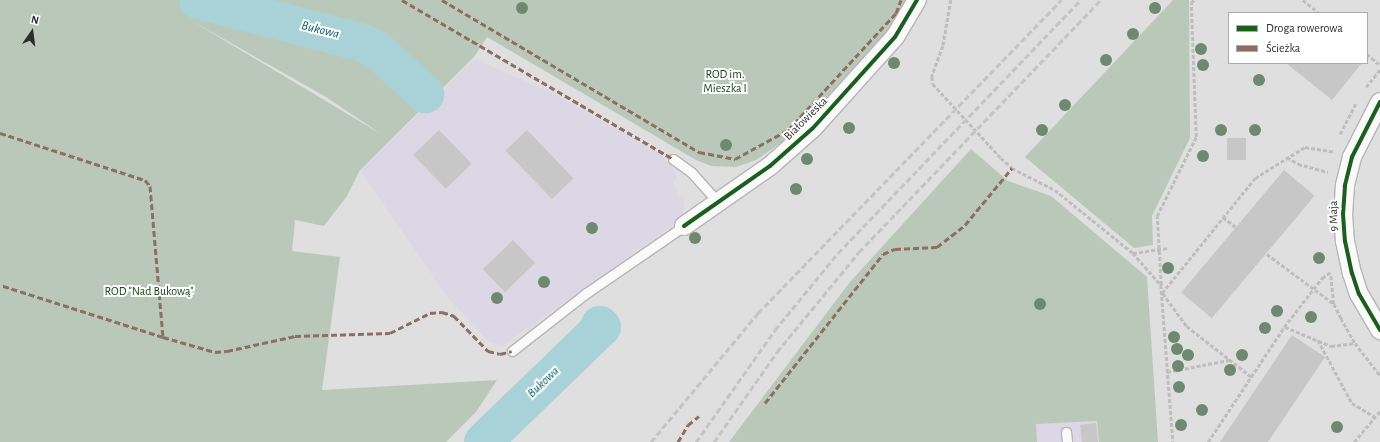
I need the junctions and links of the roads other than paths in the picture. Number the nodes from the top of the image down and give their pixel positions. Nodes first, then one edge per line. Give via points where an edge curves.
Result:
1 (917, 0) edge
2 (1380, 102) edge
3 (673, 159) dead end
4 (718, 202) junction
5 (684, 226) joint
6 (1380, 330) edge
7 (512, 351) dead end
8 (1066, 432) dead end
9 (1067, 442) edge

1 - 4 street, Białowieska via 895,37 813,128 770,166
2 - 6 street, 9 Maja via 1352,156 1343,204 1345,241 1350,266 1359,294
3 - 4 lane via 691,172
4 - 5 street, Białowieska
5 - 7 lane via 584,294
8 - 9 lane

